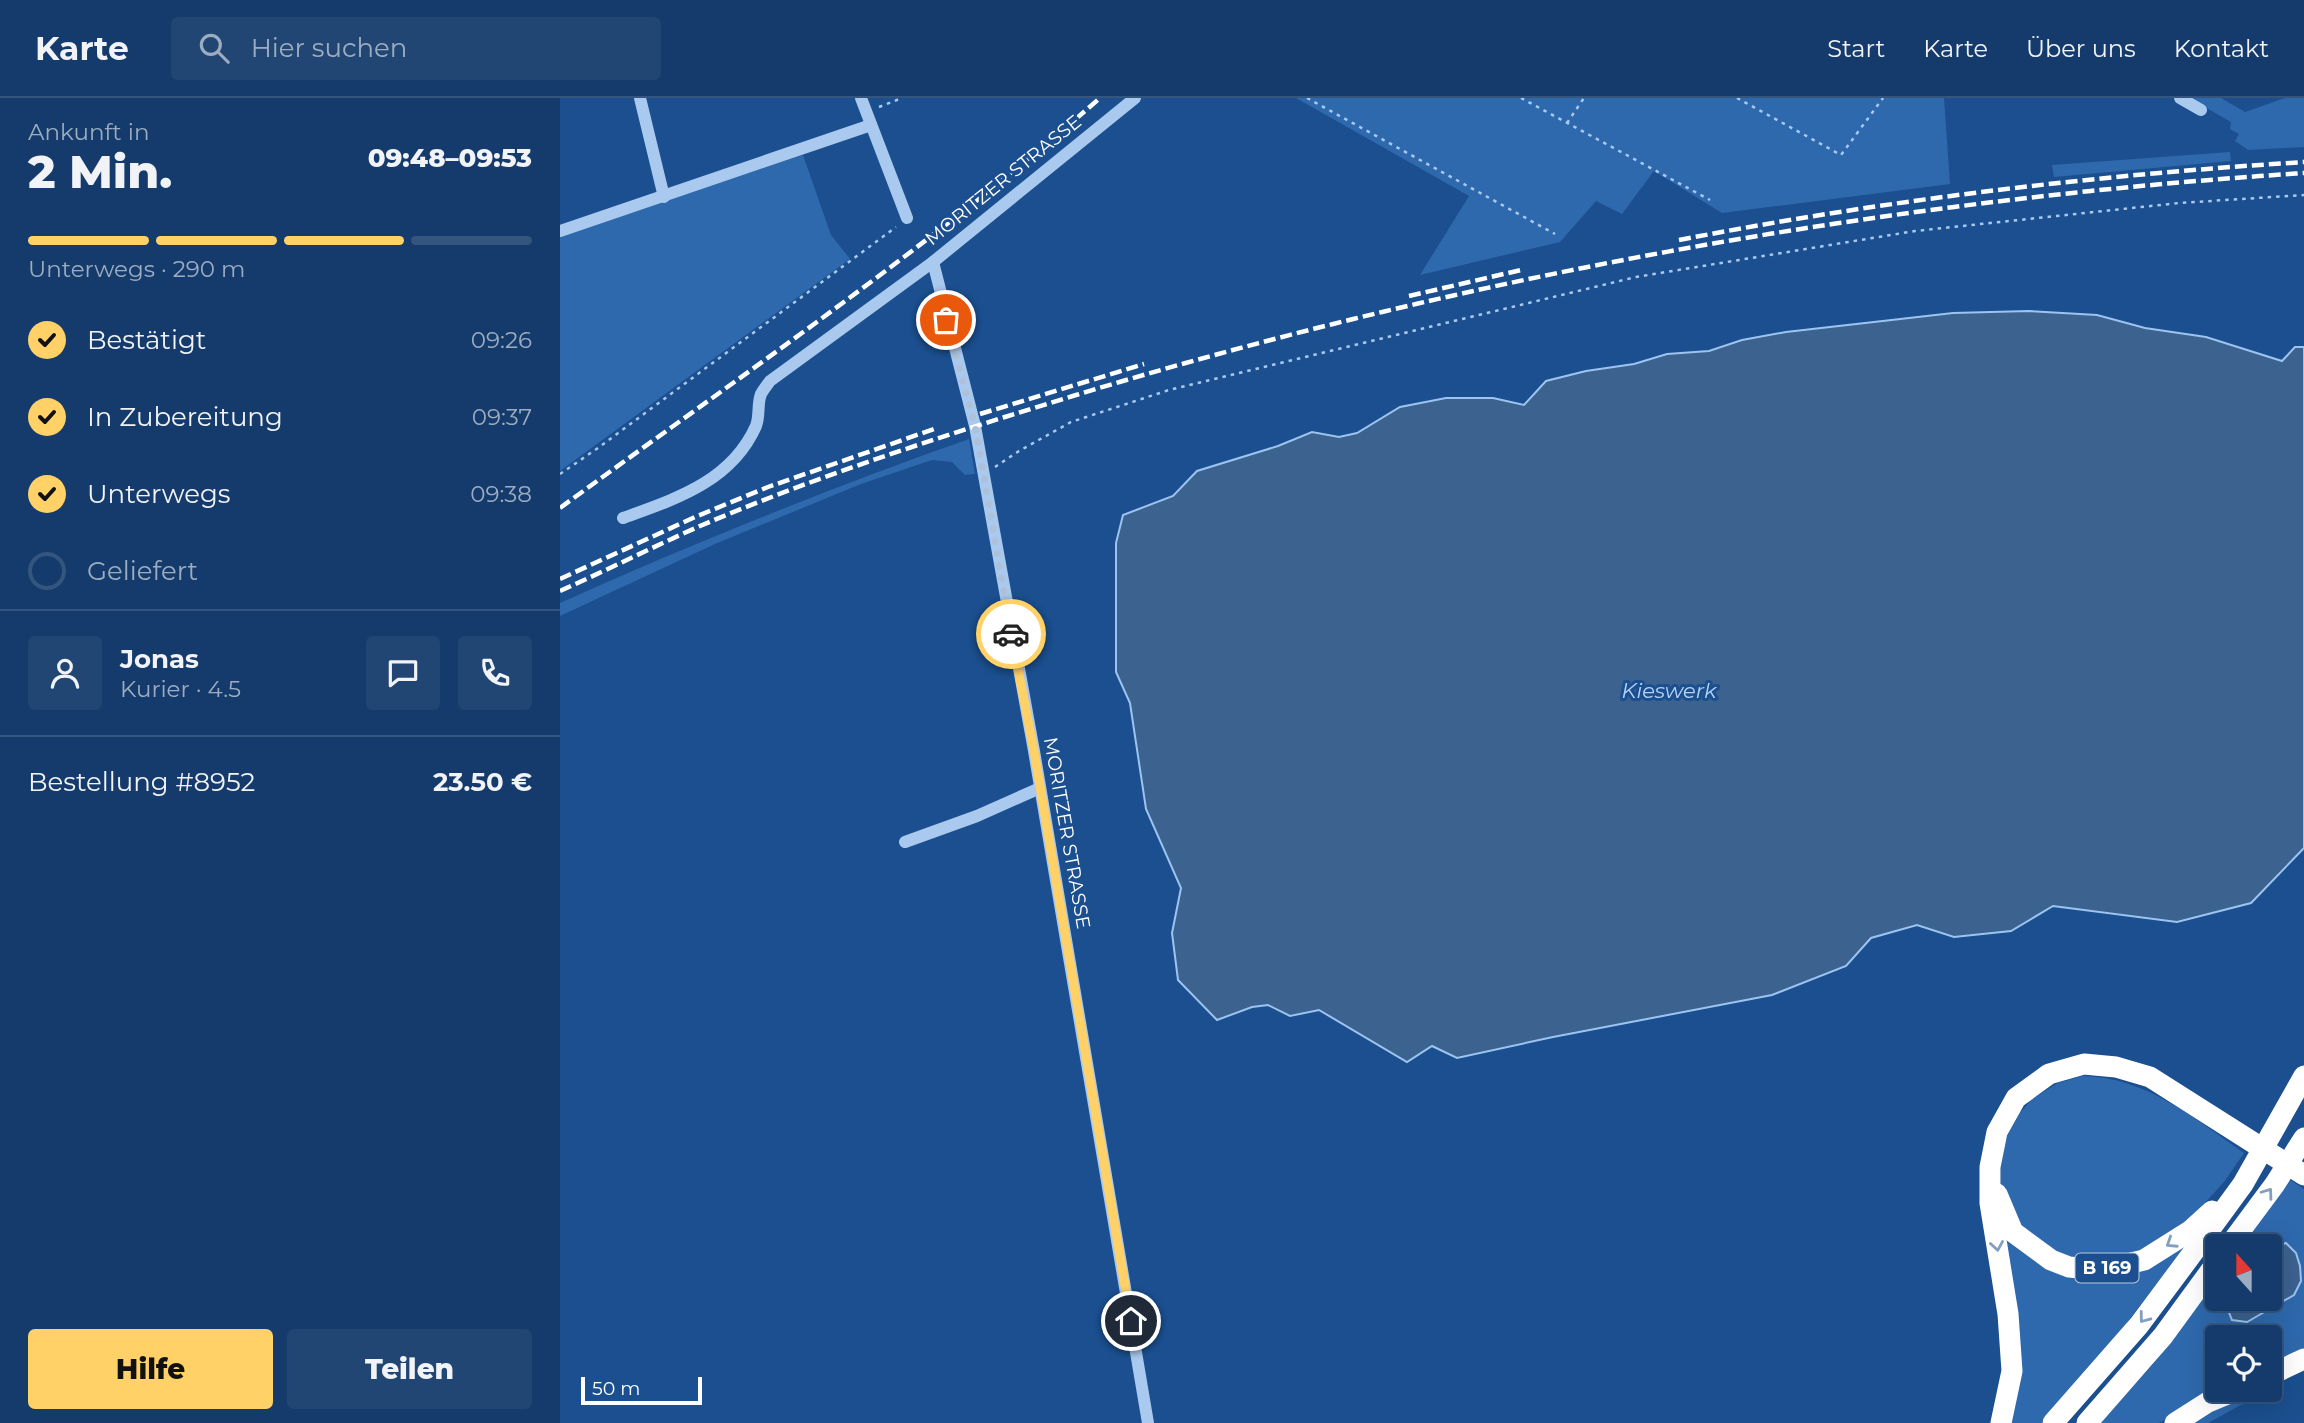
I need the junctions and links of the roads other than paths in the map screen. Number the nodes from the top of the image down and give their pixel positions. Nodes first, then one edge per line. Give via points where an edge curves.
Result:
1 (640, 98) edge
2 (861, 98) edge
3 (1135, 98) edge
4 (2180, 98) edge
5 (2201, 110) dead end
6 (869, 119) junction
7 (664, 197) junction
8 (907, 218) road end
9 (560, 231) edge
10 (933, 262) junction
11 (623, 517) dead end
12 (1040, 788) junction
13 (905, 842) dead end
14 (2304, 1076) edge
15 (2304, 1138) edge
16 (2304, 1175) edge
17 (1991, 1179) junction
18 (2243, 1184) junction
19 (2238, 1234) edge
20 (2205, 1278) edge
21 (2304, 1359) edge
22 (2282, 1369) edge
23 (2208, 1402) edge
24 (1148, 1423) edge
25 (2001, 1423) edge
26 (2053, 1423) edge
27 (2087, 1423) edge
28 (2175, 1423) edge

1 - 7 street
2 - 6 street, MORITZER STRASSE
3 - 10 street, MORITZER STRASSE
4 - 5 street
6 - 7 street
6 - 8 street, MORITZER STRASSE
7 - 9 street
10 - 11 street via 770,381 760,395 758,424 724,468 705,484
10 - 12 street, MORITZER STRASSE via 975,426
12 - 13 street
12 - 24 street, MORITZER STRASSE
14 - 18 highway, B 169
19 -> 15 highway
16 - 17 highway, B 169 via 2150,1077 2084,1064 2049,1074 2016,1098 1997,1132
18 -> 17 highway, B 169 via 2190,1231 2144,1260 2102,1270 2051,1260 2013,1232
17 -> 25 highway, B 169 via 2011,1371
18 -> 26 highway, B 169 via 2139,1325
20 - 27 highway via 2163,1336
21 - 22 highway
23 - 28 highway

